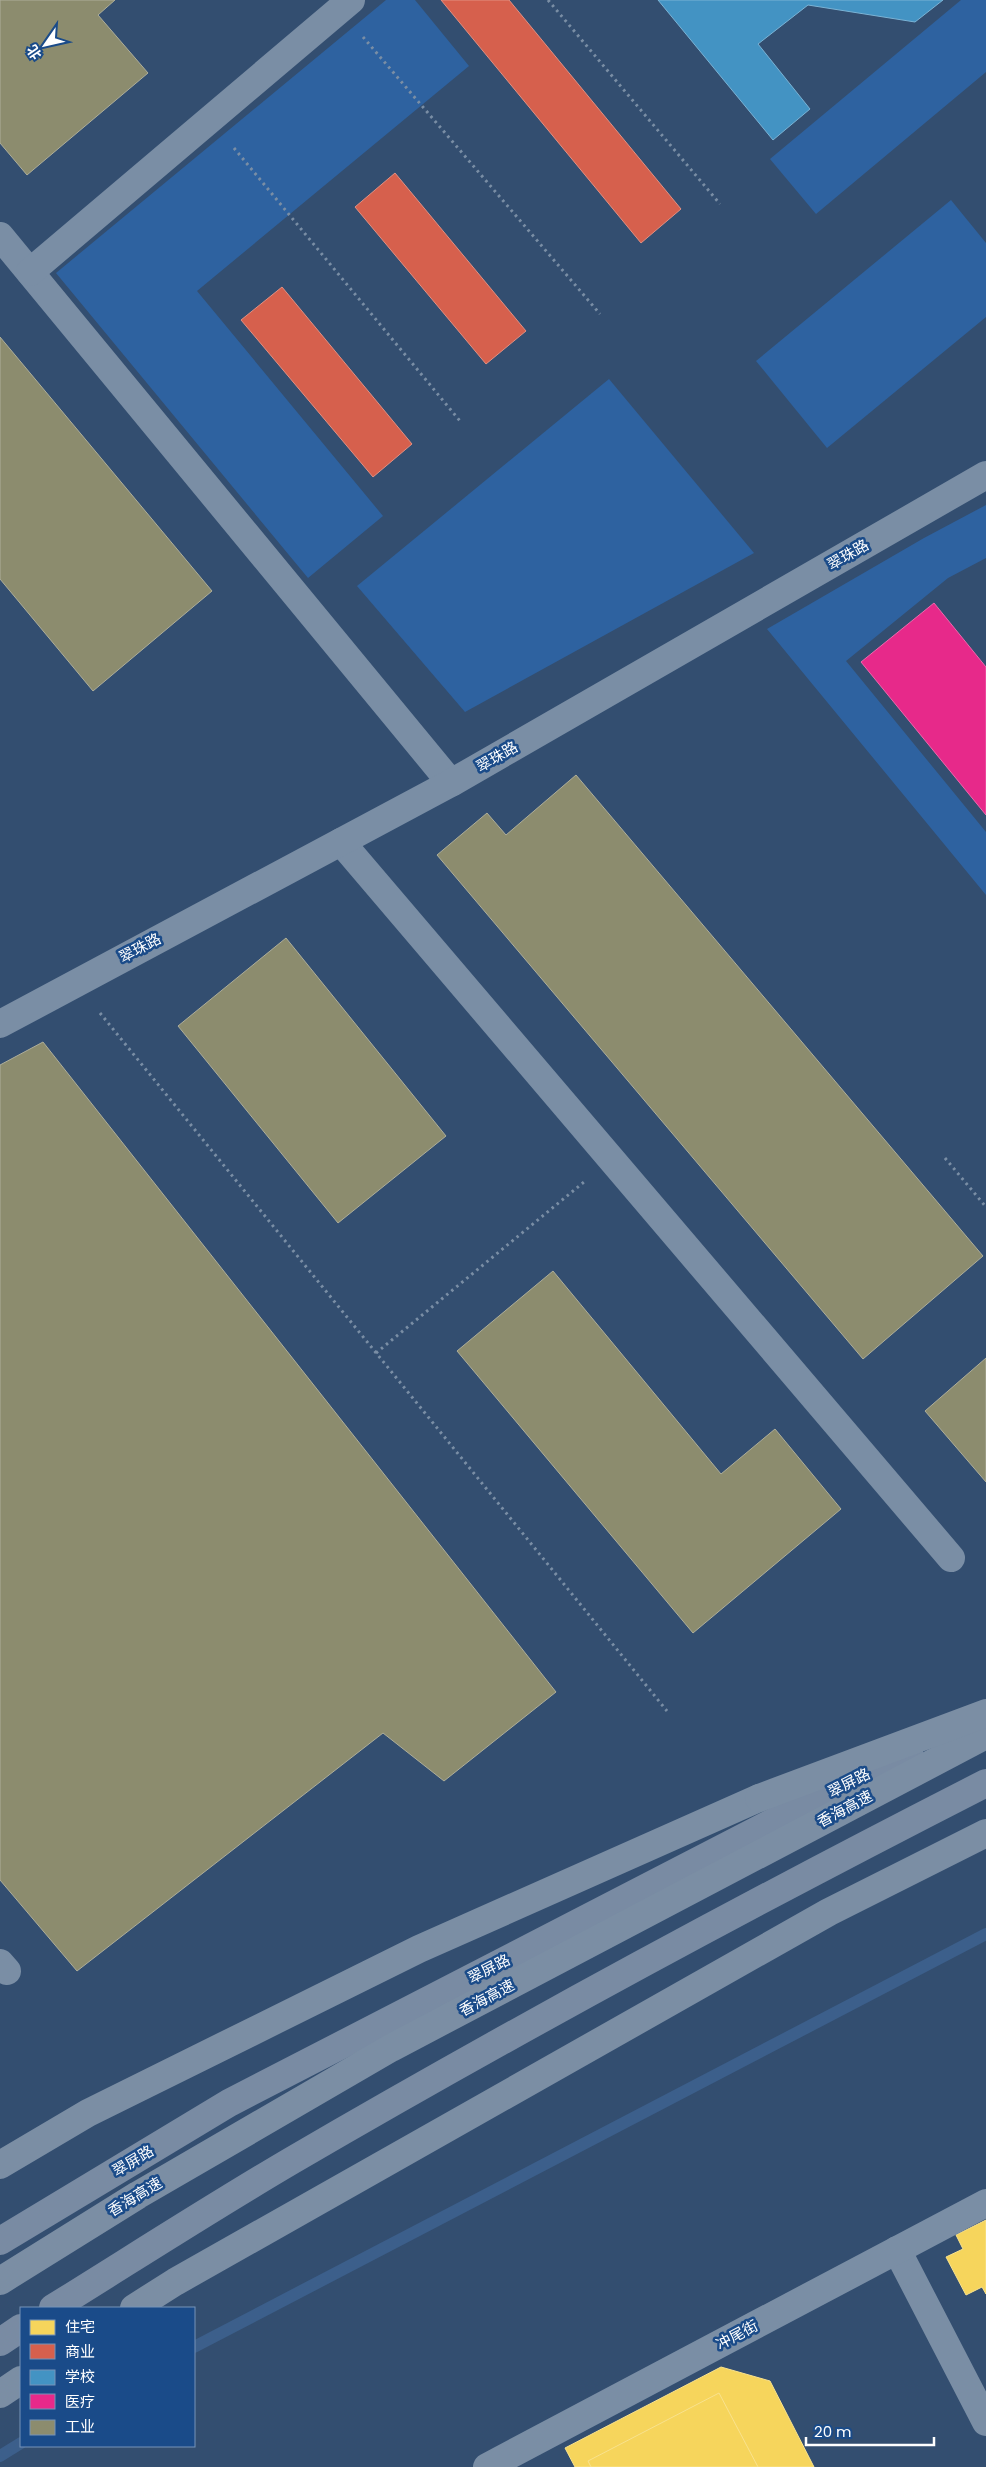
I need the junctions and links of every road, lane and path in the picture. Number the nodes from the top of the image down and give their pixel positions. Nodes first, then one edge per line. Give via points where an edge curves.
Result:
1 (548, 0) edge
2 (346, 5) edge
3 (210, 120) junction
4 (720, 204) dead end
5 (0, 236) edge
6 (30, 272) junction
7 (600, 314) dead end
8 (460, 421) dead end
9 (986, 475) edge
10 (451, 783) junction
11 (341, 842) junction
12 (76, 983) junction
13 (0, 1024) edge
14 (945, 1158) dead end
15 (611, 1159) junction
16 (986, 1207) edge
17 (376, 1353) junction
18 (950, 1558) dead end
19 (667, 1711) dead end
20 (986, 1712) edge
21 (986, 1735) edge
22 (986, 1783) edge
23 (986, 1833) edge
24 (0, 2165) edge
25 (986, 2203) edge
26 (0, 2241) edge
27 (898, 2250) junction
28 (0, 2282) edge
29 (55, 2307) edge
30 (136, 2307) edge
31 (20, 2329) edge
32 (0, 2342) edge
33 (20, 2381) edge
34 (0, 2394) edge
35 (986, 2422) edge
36 (487, 2467) edge

1 - 4 path
2 - 3 street
2 - 7 path
3 - 6 street
3 - 8 path
5 - 6 street
6 - 10 street
9 - 10 street, 翠珠路
10 - 11 street, 翠珠路
11 - 12 street, 翠珠路
11 - 15 street
12 - 13 street, 翠珠路
12 - 17 path
14 - 16 path
15 - 17 path
15 - 18 street
17 - 19 path
20 - 24 highway, bridge via 759,1798 419,1950 88,2113
20 - 26 main road, 翠屏路 via 229,2103
21 - 28 highway, 香海高速 via 391,2048 138,2194
22 - 29 main road via 807,1874 552,2012 289,2162
23 - 30 highway via 829,1912
25 - 27 street, 冲尾街
27 - 35 street
27 - 36 street, 冲尾街
31 - 32 main road
33 - 34 highway

